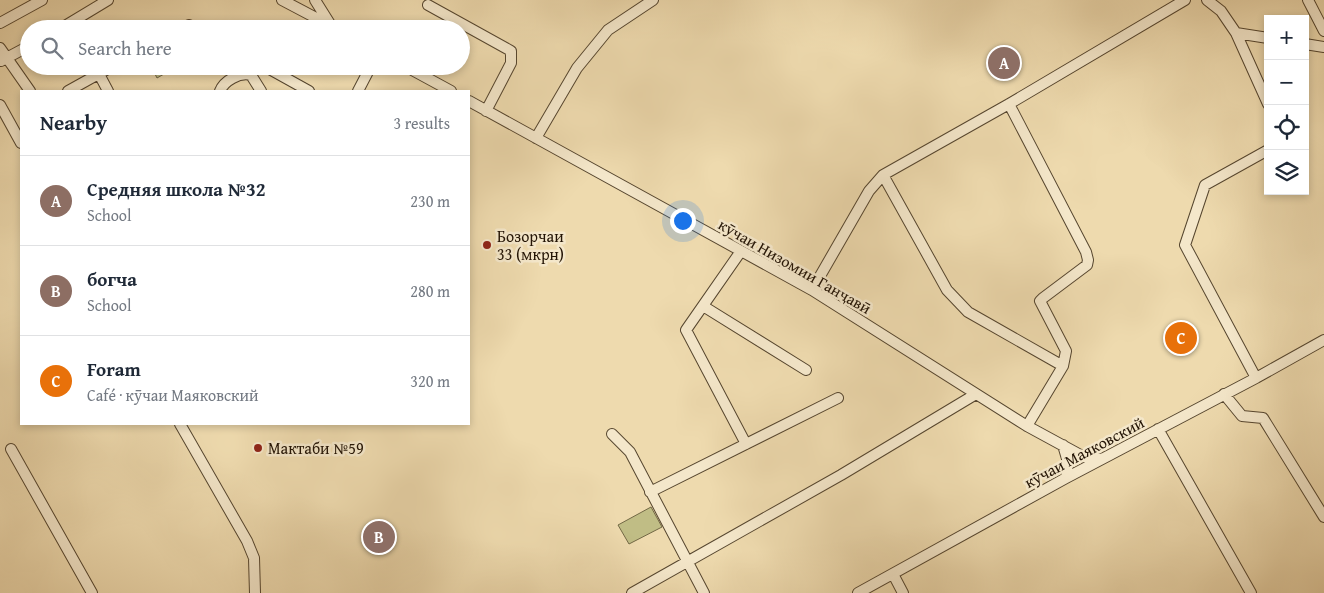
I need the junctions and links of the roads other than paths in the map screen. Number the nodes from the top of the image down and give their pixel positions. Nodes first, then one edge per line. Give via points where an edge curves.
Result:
1 (42, 0) edge
2 (108, 0) edge
3 (282, 0) edge
4 (315, 0) edge
5 (653, 0) edge
6 (1185, 0) edge
7 (1207, 0) edge
8 (1308, 0) edge
9 (428, 5) dead end
10 (75, 20) edge
11 (320, 20) edge
12 (328, 20) edge
13 (455, 20) edge
14 (0, 23) edge
15 (470, 28) edge
16 (1324, 31) edge
17 (1236, 32) junction
18 (1264, 37) edge
19 (1309, 45) edge
20 (1324, 47) edge
21 (0, 48) edge
22 (20, 50) edge
23 (3, 59) edge
24 (97, 75) edge
25 (100, 75) edge
26 (242, 75) edge
27 (251, 75) edge
28 (280, 75) edge
29 (366, 75) edge
30 (422, 75) edge
31 (29, 90) edge
32 (70, 90) edge
33 (107, 90) edge
34 (221, 90) edge
35 (259, 90) edge
36 (307, 90) edge
37 (359, 90) edge
38 (449, 90) edge
39 (1264, 95) edge
40 (470, 102) edge
41 (1009, 104) junction
42 (0, 105) edge
43 (486, 110) junction
44 (536, 138) junction
45 (20, 141) edge
46 (1264, 152) edge
47 (883, 175) junction
48 (741, 251) junction
49 (812, 290) junction
50 (703, 306) junction
51 (1324, 340) edge
52 (1063, 366) junction
53 (806, 370) dead end
54 (1256, 378) junction
55 (976, 394) junction
56 (1224, 394) junction
57 (838, 398) dead end
58 (181, 425) edge
59 (1027, 426) junction
60 (1158, 429) junction
61 (612, 434) dead end
62 (746, 444) junction
63 (1063, 445) junction
64 (11, 449) dead end
65 (1102, 459) junction
66 (1066, 478) junction
67 (650, 492) junction
68 (1324, 517) edge
69 (688, 562) junction
70 (893, 574) junction
71 (92, 593) edge
72 (255, 593) edge
73 (632, 593) edge
74 (704, 593) edge
75 (858, 593) edge
76 (903, 593) edge
77 (1251, 593) edge

1 - 14 street
2 - 10 street
3 - 11 street
4 - 12 street
5 - 44 street via 608,30 577,68
6 - 41 street
7 - 17 street via 1221,11
8 - 16 street
9 - 13 street
15 - 43 street via 511,51 512,64
17 - 18 street
17 - 39 street
19 - 20 street
21 - 23 street
22 - 23 street
23 - 31 street
24 - 32 street
25 - 33 street
26 - 34 street via 225,82
27 - 35 street
28 - 36 street
29 - 37 street
30 - 38 street
40 - 43 street, кӯчаи Низомии Ганҷавӣ
41 - 47 street
41 - 52 street via 1088,260 1087,265 1040,301 1066,350
42 - 45 street
43 - 44 street, кӯчаи Низомии Ганҷавӣ
44 - 48 street, кӯчаи Низомии Ганҷавӣ
46 - 54 street via 1205,185 1185,245
47 - 49 street via 869,191
47 - 52 street via 947,290 968,312
48 - 49 street, кӯчаи Низомии Ганҷавӣ
48 - 50 street
49 - 55 street, кӯчаи Низомии Ганҷавӣ
50 - 53 street
50 - 62 street via 686,330
51 - 54 street, кӯчаи Маяковский
52 - 59 street
54 - 56 street, кӯчаи Маяковский
55 - 59 street, кӯчаи Низомии Ганҷавӣ
55 - 69 street via 841,476
56 - 60 street, кӯчаи Маяковский
56 - 68 street via 1242,416 1263,418
57 - 62 street
58 - 72 street via 247,542 254,558
59 - 63 street, кӯчаи Низомии Ганҷавӣ
60 - 65 street, кӯчаи Маяковский
60 - 77 street
61 - 67 street via 630,452
62 - 67 street
63 - 65 street, кӯчаи Низомии Ганҷавӣ via 1084,457
63 - 66 street via 1068,462
64 - 71 street
65 - 66 street, кӯчаи Маяковский
66 - 70 street, кӯчаи Маяковский
67 - 69 street
69 - 73 street
69 - 74 street
70 - 75 street, кӯчаи Маяковский
70 - 76 street

